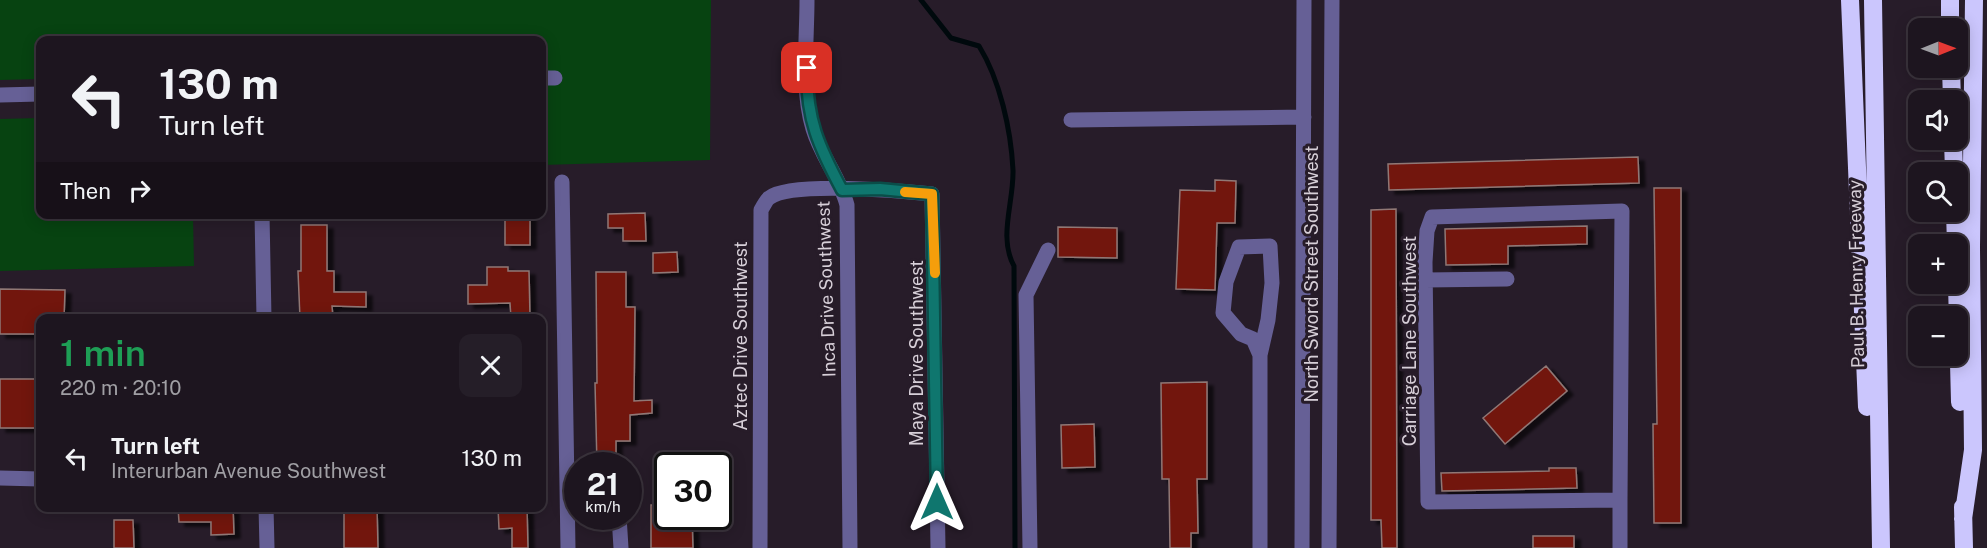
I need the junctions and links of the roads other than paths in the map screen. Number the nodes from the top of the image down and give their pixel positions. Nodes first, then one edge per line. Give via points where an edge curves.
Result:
1 (807, 0) edge
2 (1305, 0) edge
3 (1332, 0) edge
4 (1850, 0) edge
5 (1873, 0) edge
6 (1950, 0) edge
7 (1974, 0) edge
8 (1950, 18) edge
9 (36, 94) edge
10 (0, 95) edge
11 (1304, 117) junction
12 (1071, 120) dead end
13 (562, 182) dead end
14 (842, 190) junction
15 (262, 219) edge
16 (1048, 250) dead end
17 (1507, 279) dead end
18 (1425, 280) junction
19 (1957, 294) edge
20 (264, 314) edge
21 (1260, 355) junction
22 (1879, 449) junction
23 (570, 452) edge
24 (0, 478) edge
25 (36, 479) edge
26 (1620, 500) junction
27 (266, 512) edge
28 (1963, 519) junction
29 (570, 530) edge
30 (620, 530) edge
31 (267, 548) edge
32 (568, 548) edge
33 (621, 548) edge
34 (760, 548) edge
35 (850, 548) edge
36 (938, 548) edge
37 (1030, 548) edge
38 (1260, 548) edge
39 (1302, 548) edge
40 (1329, 548) edge
41 (1620, 548) edge
42 (1881, 548) edge
43 (1964, 548) edge

1 - 14 street, Inca Drive Southwest via 808,110 819,146
2 - 11 street, North Sword Street Southwest
3 - 40 street, North Sword Street Southwest
4 - 22 highway via 1866,404
5 - 22 highway, Paul B. Henry Freeway
6 - 8 highway
7 - 28 highway via 1973,450
9 - 10 street
11 - 12 street
11 - 39 street, North Sword Street Southwest
13 - 23 street
14 - 34 street, Aztec Drive Southwest via 786,192 769,198 761,210
14 - 35 street, Inca Drive Southwest via 846,205
14 - 36 street, Maya Drive Southwest via 932,194
15 - 20 street
16 - 37 street via 1026,295
17 - 18 street
18 - 26 street, Carriage Lane Southwest via 1428,502
18 - 26 street, Carriage Lane Southwest via 1427,231 1432,217 1622,210
19 - 28 highway
21 - 21 street via 1272,283 1270,246 1239,247 1226,282 1222,314 1241,334 1253,339
21 - 38 street
22 - 42 highway, Paul B. Henry Freeway
24 - 25 street
26 - 41 street, Carriage Lane Southwest
27 - 31 street
28 - 43 highway
29 - 32 street
30 - 33 street

